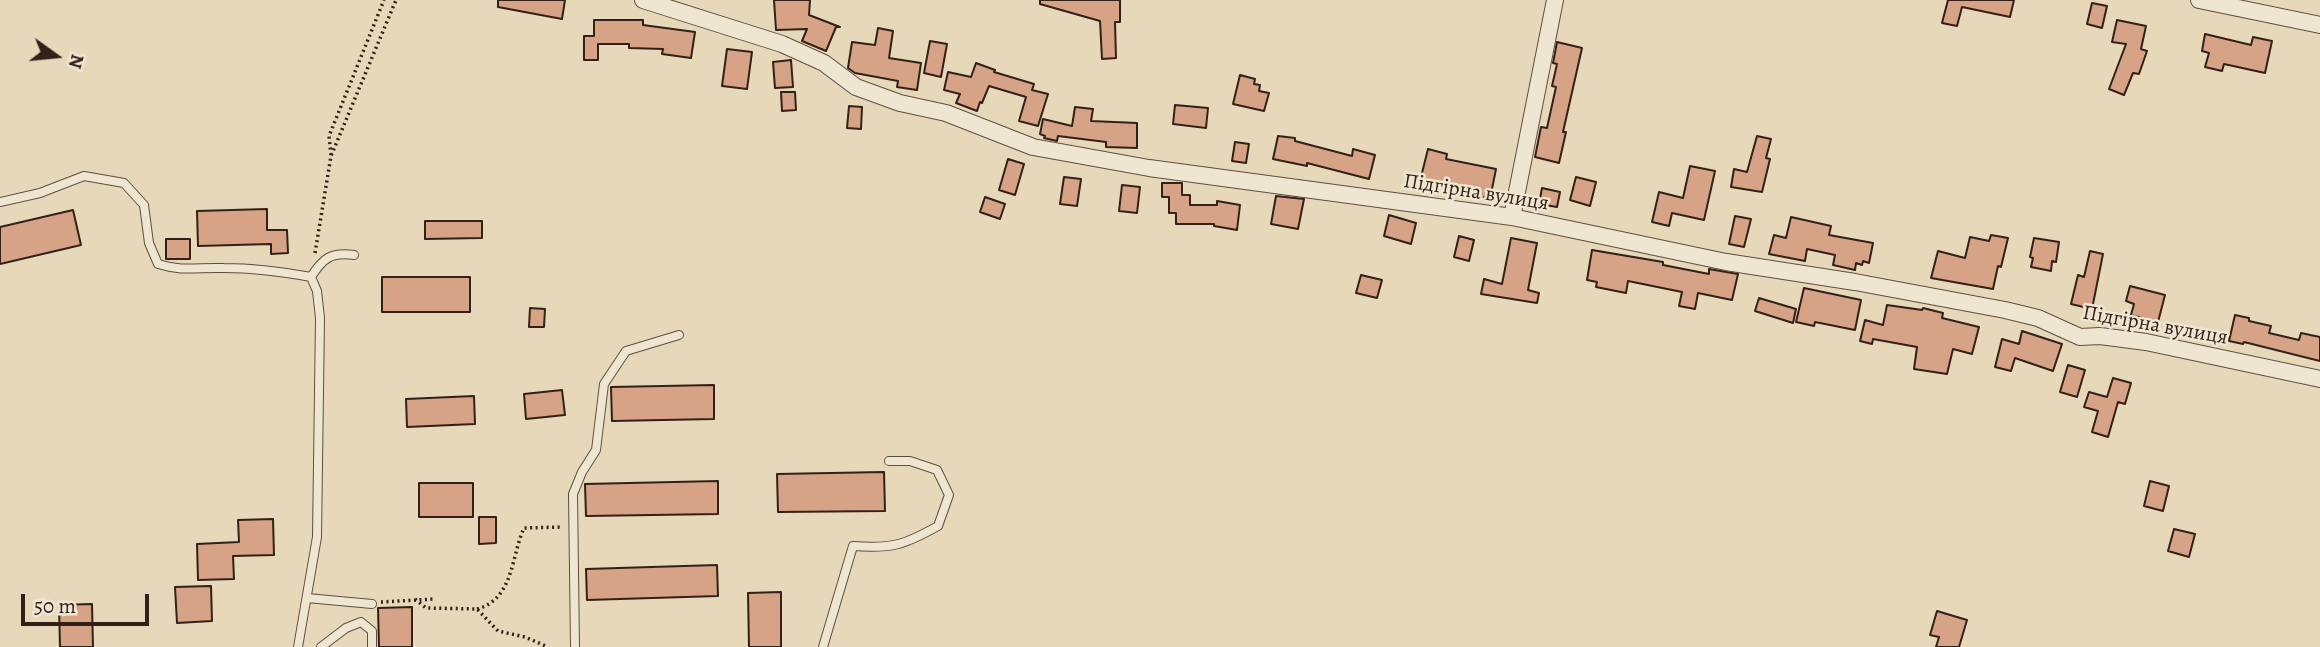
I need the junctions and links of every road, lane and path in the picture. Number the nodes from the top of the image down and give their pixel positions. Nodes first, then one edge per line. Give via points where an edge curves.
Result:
1 (384, 0) edge
2 (396, 0) edge
3 (643, 0) edge
4 (1555, 0) edge
5 (2199, 0) edge
6 (2320, 25) edge
7 (331, 156) junction
8 (0, 202) edge
9 (1512, 217) junction
10 (354, 255) dead end
11 (312, 278) junction
12 (679, 335) dead end
13 (2320, 379) edge
14 (889, 461) dead end
15 (573, 527) junction
16 (307, 598) junction
17 (415, 599) junction
18 (434, 599) dead end
19 (372, 604) joint
20 (477, 609) junction
21 (298, 647) edge
22 (321, 647) edge
23 (372, 647) edge
24 (548, 647) edge
25 (575, 647) edge
26 (824, 647) edge

1 - 7 path via 329,136
2 - 7 path
3 - 9 street, Підгірна вулиця via 782,44 824,63 856,87 946,113 1033,147 1149,168
4 - 9 street
5 - 6 street
7 - 11 path
8 - 11 lane via 84,176 124,183 144,205 149,243 158,264 178,270 280,271
9 - 13 street, Підгірна вулиця via 1727,262 2005,310 2038,318 2080,337 2146,342
10 - 11 lane via 337,253 320,263
11 - 16 lane via 320,318 320,434 317,537
12 - 15 lane via 626,351 604,384 596,450 573,494
14 - 26 lane via 910,461 937,470 949,495 938,526 908,542 878,548 853,546
15 - 20 path via 524,528 504,589 489,606
15 - 25 lane
16 - 19 lane
16 - 21 lane
17 - 18 path
17 - 19 path
17 - 20 path via 425,608
20 - 24 path via 498,631
22 - 23 lane via 361,622 372,631

